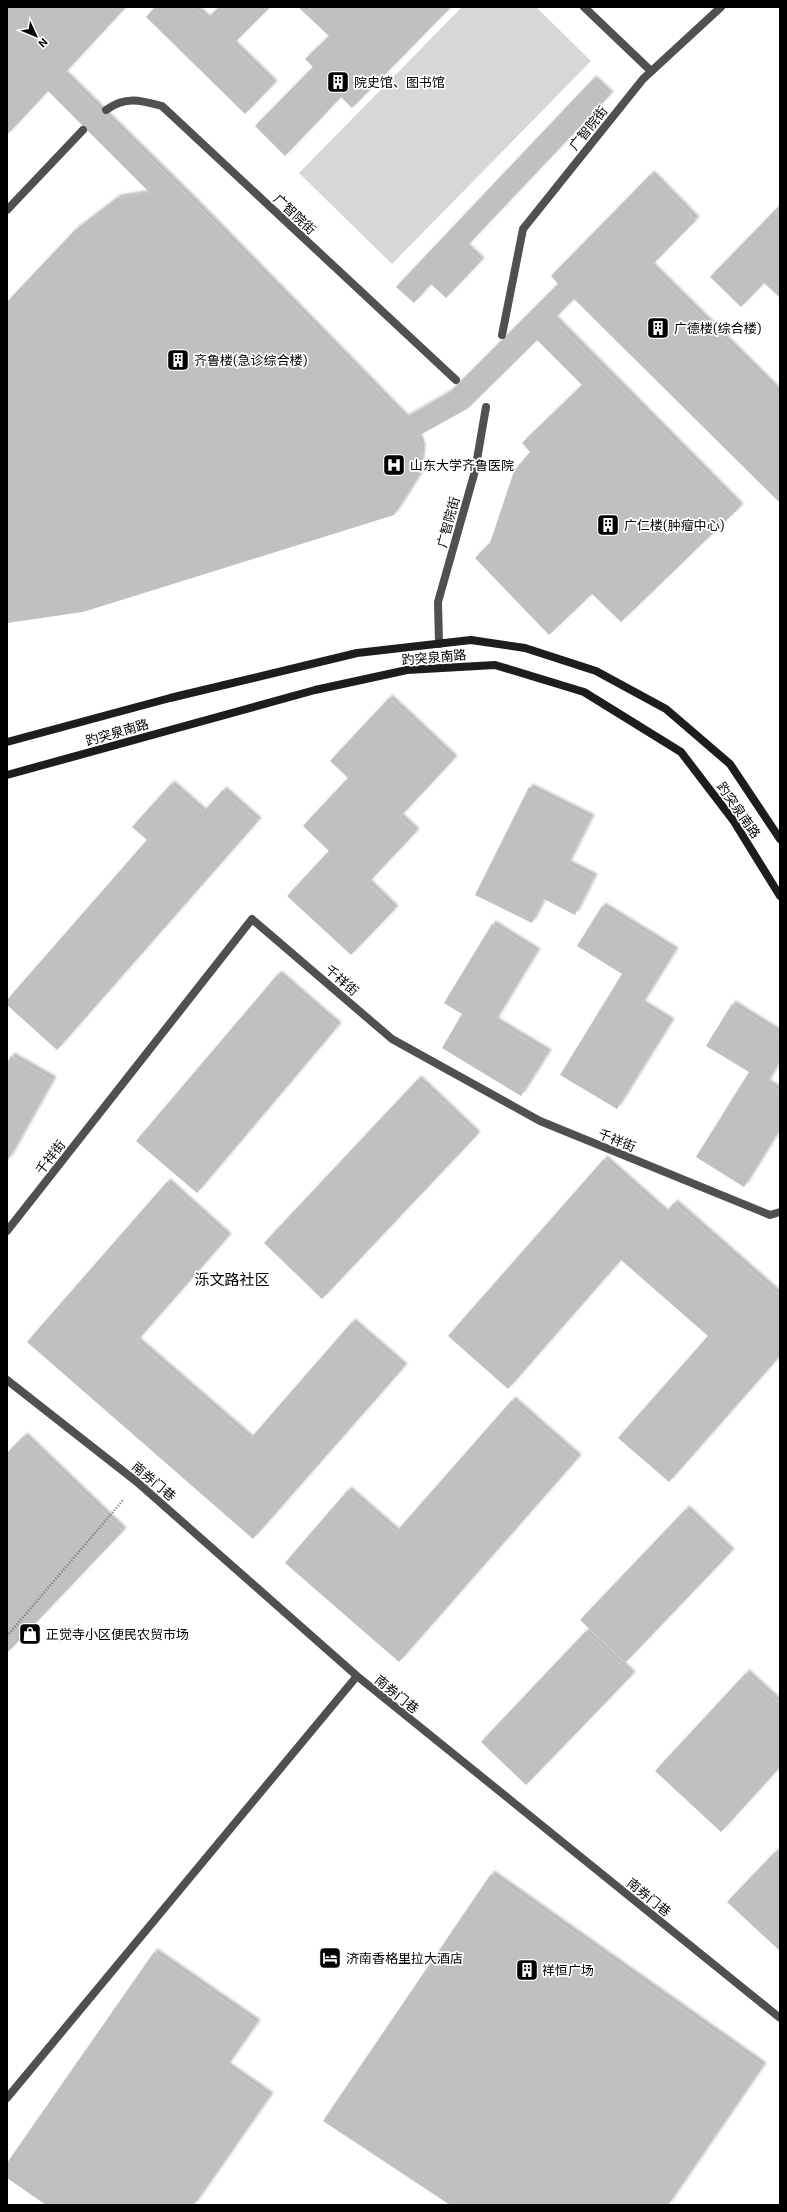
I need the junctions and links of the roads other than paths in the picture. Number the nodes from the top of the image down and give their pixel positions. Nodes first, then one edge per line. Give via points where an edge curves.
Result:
1 (584, 7) edge
2 (721, 7) edge
3 (651, 71) junction
4 (106, 110) dead end
5 (83, 130) dead end
6 (7, 210) edge
7 (502, 334) dead end
8 (456, 380) dead end
9 (486, 407) dead end
10 (439, 644) junction
11 (7, 742) edge
12 (7, 775) edge
13 (780, 839) edge
14 (780, 896) edge
15 (780, 1212) edge
16 (7, 1231) edge
17 (7, 1380) edge
18 (357, 1676) junction
19 (780, 2018) edge
20 (7, 2098) edge

1 - 3 street
2 - 3 street, 广智院街
3 - 7 street, 广智院街 via 523,229
4 - 8 street, 广智院街 via 118,102 143,101 162,106
5 - 6 street
9 - 10 street, 广智院街 via 475,471 438,602
10 - 11 main road, 趵突泉南路 via 357,652 170,698
10 - 13 main road, 趵突泉南路 via 471,640 525,648 596,671 666,709 730,764
12 - 14 main road, 趵突泉南路 via 315,690 407,670 495,665 584,692 681,752 733,820
15 - 16 street, 千祥街 via 770,1215 540,1121 392,1039 252,919
17 - 18 street, 南券门巷 via 137,1482
18 - 19 street, 南券门巷
18 - 20 street

